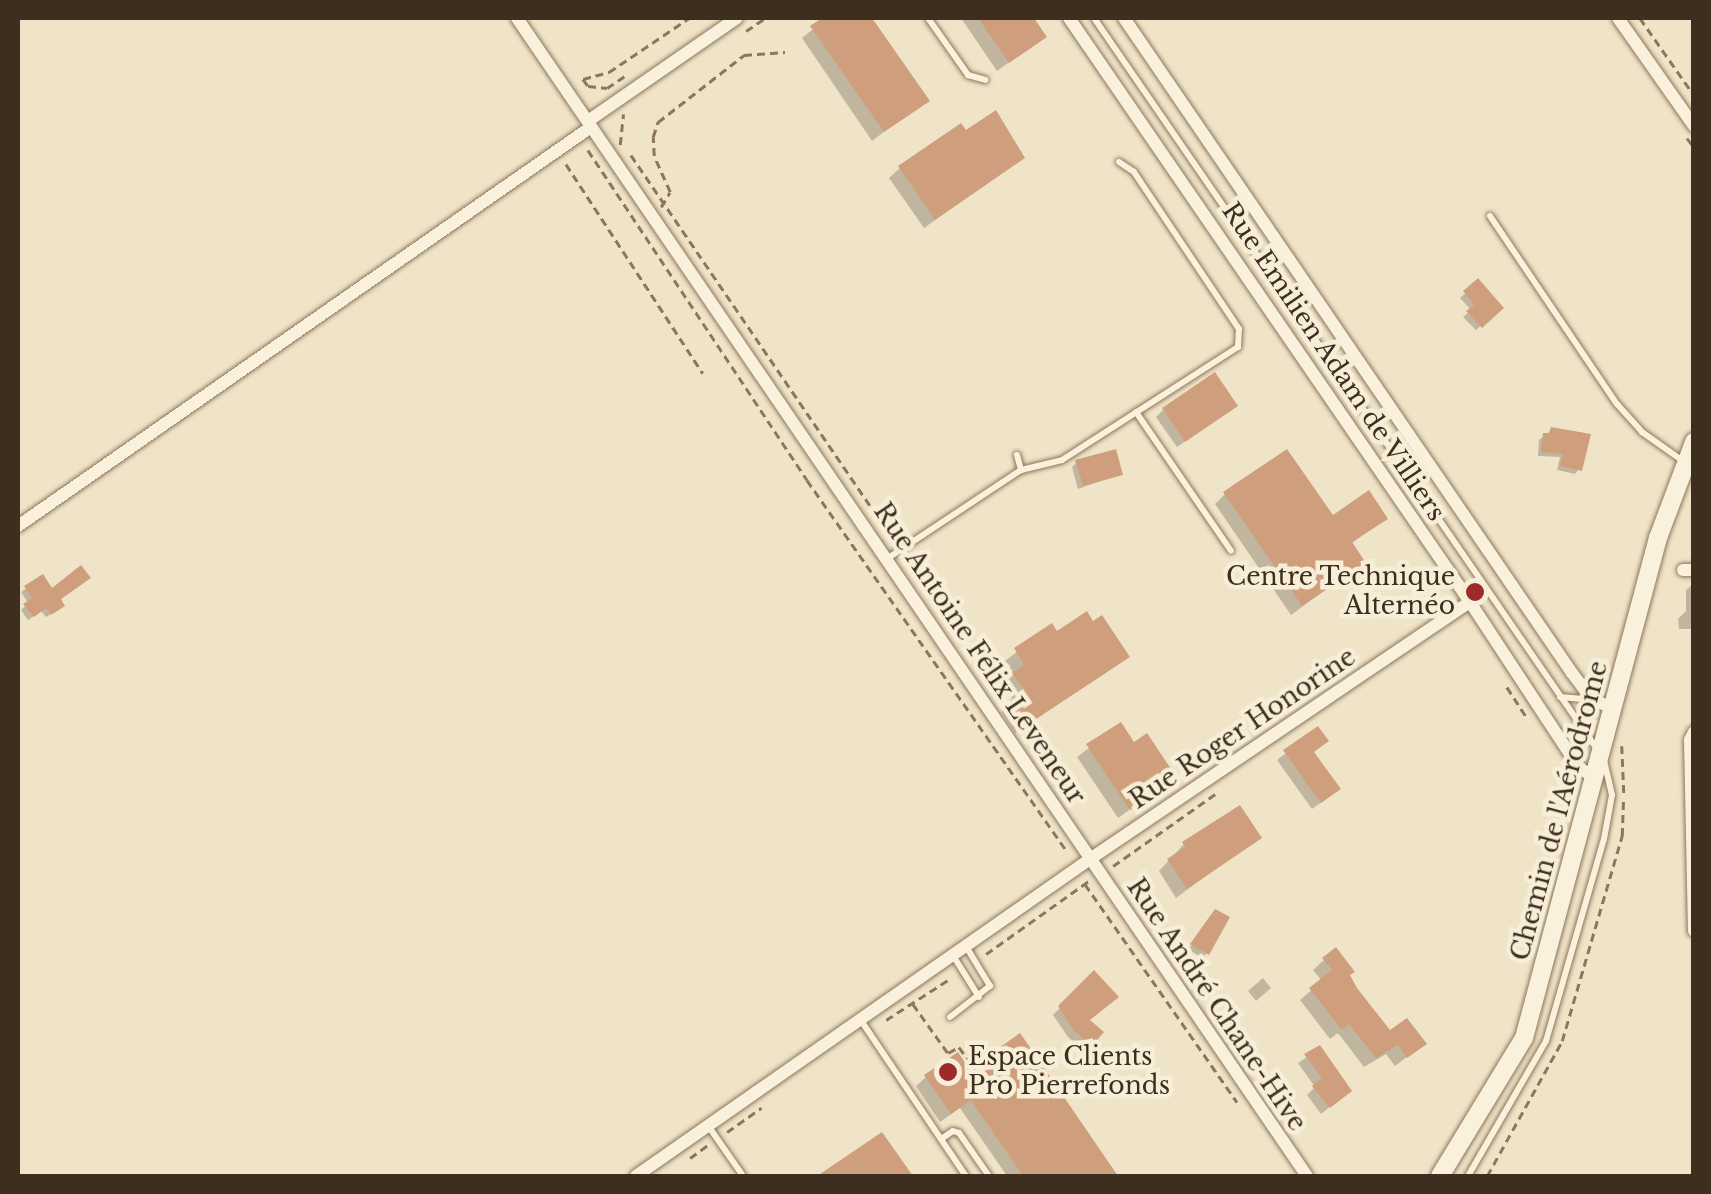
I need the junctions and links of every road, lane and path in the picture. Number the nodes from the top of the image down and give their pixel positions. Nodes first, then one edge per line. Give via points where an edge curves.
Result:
1 (518, 18) edge
2 (689, 18) edge
3 (737, 18) edge
4 (766, 18) edge
5 (928, 18) edge
6 (1069, 18) edge
7 (1094, 18) edge
8 (1124, 18) edge
9 (1618, 18) edge
10 (1640, 18) edge
11 (734, 39) dead end
12 (785, 52) dead end
13 (638, 68) dead end
14 (985, 80) dead end
15 (1694, 95) edge
16 (623, 114) dead end
17 (590, 124) junction
18 (1694, 126) edge
19 (556, 151) junction
20 (1119, 162) dead end
21 (666, 203) junction
22 (652, 214) junction
23 (1490, 216) dead end
24 (703, 373) dead end
25 (1136, 412) junction
26 (1694, 442) edge
27 (1016, 455) dead end
28 (1684, 461) junction
29 (1022, 470) junction
30 (18, 526) edge
31 (900, 550) junction
32 (1231, 550) dead end
33 (888, 558) junction
34 (1470, 602) junction
35 (1559, 697) junction
36 (1592, 700) junction
37 (1614, 708) junction
38 (1694, 732) edge
39 (1602, 754) junction
40 (1596, 778) junction
41 (1225, 787) dead end
42 (1090, 859) junction
43 (1100, 874) junction
44 (1122, 880) dead end
45 (1084, 884) junction
46 (1694, 931) edge
47 (967, 948) junction
48 (954, 957) junction
49 (975, 962) junction
50 (962, 970) junction
51 (980, 997) junction
52 (912, 1003) junction
53 (950, 1017) dead end
54 (865, 1027) junction
55 (976, 1070) dead end
56 (762, 1107) dead end
57 (1244, 1112) dead end
58 (713, 1133) junction
59 (941, 1139) junction
60 (690, 1158) dead end
61 (636, 1176) edge
62 (743, 1176) edge
63 (966, 1176) edge
64 (990, 1176) edge
65 (1307, 1176) edge
66 (1440, 1176) edge
67 (1468, 1176) edge

1 - 17 street, Rue Antoine Félix Leveneur
2 - 13 path via 609,72 583,78 588,86 607,88
3 - 17 street
4 - 11 path
5 - 14 lane via 968,75
6 - 34 street, Rue Emilien Adam de Villiers
7 - 35 lane
8 - 36 street, Rue Emilien Adam de Villiers
9 - 18 street
10 - 15 path
12 - 21 path via 744,55 658,122 652,137 670,192
16 - 21 path via 620,150 632,155
17 - 19 street
17 - 22 street, Rue Antoine Félix Leveneur
17 - 42 path via 588,154 807,480 1064,848
19 - 24 path
19 - 30 street
20 - 25 lane via 1134,172 1239,330 1238,347
21 - 22 path
21 - 31 path
22 - 33 street, Rue Antoine Félix Leveneur
23 - 28 lane via 1617,404 1642,432
25 - 29 lane via 1062,460
25 - 32 lane
26 - 28 main road, Chemin de l'Aérodrome
27 - 29 lane
28 - 37 main road, Chemin de l'Aérodrome
29 - 31 lane
31 - 33 lane
33 - 42 street, Rue Antoine Félix Leveneur
34 - 40 street, Rue Emilien Adam de Villiers via 1579,768
34 - 42 street, Rue Roger Honorine
35 - 36 lane
35 - 39 lane
36 - 37 street
37 - 39 main road, Chemin de l'Aérodrome
38 - 46 street
39 - 40 main road, Chemin de l'Aérodrome
39 - 67 lane via 1612,795 1604,839 1546,1041
40 - 66 main road, Chemin de l'Aérodrome via 1524,1038
41 - 44 path via 1112,864
42 - 43 street, Rue André Chane-Hive
42 - 47 street
43 - 45 path
43 - 65 street, Rue André Chane-Hive
45 - 49 path
45 - 57 path
47 - 48 street
47 - 49 lane
48 - 50 lane
48 - 54 street
49 - 51 lane via 990,986
50 - 51 lane
50 - 52 path
51 - 53 lane
52 - 54 path
52 - 55 path via 948,1054 959,1048
54 - 58 street
54 - 59 lane
56 - 58 path
58 - 60 path
58 - 61 street
58 - 62 lane
59 - 63 lane
59 - 64 lane via 959,1133

